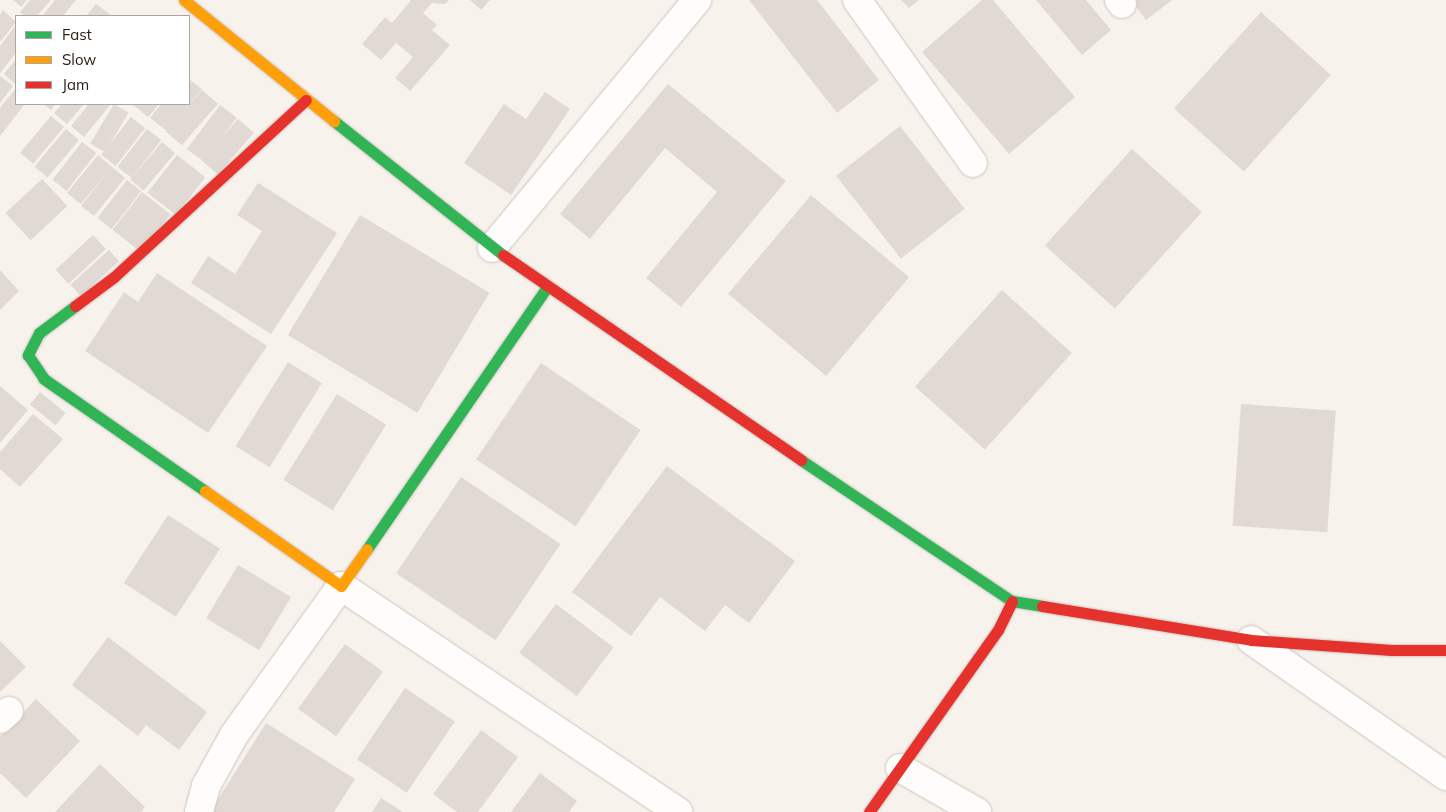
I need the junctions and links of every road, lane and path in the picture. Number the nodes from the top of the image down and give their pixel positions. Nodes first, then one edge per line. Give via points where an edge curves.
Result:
1 (184, 0) edge
2 (697, 0) edge
3 (857, 0) edge
4 (306, 100) junction
5 (973, 163) dead end
6 (492, 248) junction
7 (548, 286) junction
8 (341, 586) junction
9 (1012, 601) junction
10 (1250, 640) junction
11 (1446, 650) edge
12 (900, 768) junction
13 (1446, 776) edge
14 (199, 812) edge
15 (678, 812) edge
16 (869, 812) edge
17 (977, 812) edge

1 - 4 street
2 - 6 street
3 - 5 street
4 - 6 street
4 - 8 street via 114,277 39,333 28,355 44,379
6 - 7 street
7 - 8 street
7 - 9 street via 942,557
8 - 14 street via 234,735 206,786
8 - 15 street
9 - 10 street
9 - 12 street via 998,630
10 - 11 street via 1392,650
10 - 13 street
12 - 16 street
12 - 17 street

